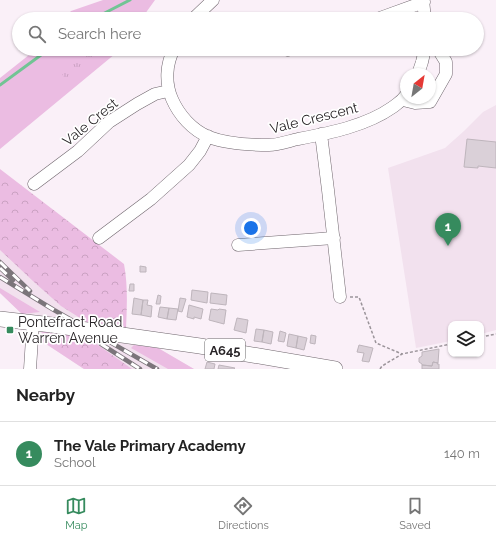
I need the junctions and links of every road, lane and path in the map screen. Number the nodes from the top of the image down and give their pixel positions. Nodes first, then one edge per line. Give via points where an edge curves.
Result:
1 (213, 0) edge
2 (424, 1) edge
3 (200, 12) edge
4 (395, 12) edge
5 (425, 12) edge
6 (170, 56) edge
7 (423, 56) edge
8 (442, 56) edge
9 (420, 68) edge
10 (168, 91) junction
11 (436, 92) edge
12 (400, 101) edge
13 (321, 134) junction
14 (208, 136) junction
15 (34, 184) dead end
16 (99, 238) dead end
17 (334, 238) junction
18 (238, 245) dead end
19 (340, 298) joint
20 (0, 319) edge
21 (32, 323) junction
22 (496, 334) edge
23 (484, 336) edge
24 (448, 345) edge
25 (402, 354) junction
26 (30, 369) edge
27 (335, 369) edge
28 (380, 369) edge

1 - 3 street
2 - 4 street
2 - 5 street
6 - 10 street, Vale Crescent via 167,69
7 - 9 street
8 - 11 street via 446,62 446,74
10 - 14 street, Vale Crescent via 184,119 198,132
10 - 15 street, Vale Crest via 155,94 109,122 78,151
12 - 13 street, Vale Crescent via 384,113 358,125
13 - 14 street, Vale Crescent via 270,145 238,144
13 - 17 street
14 - 16 street via 189,165 151,199
17 - 18 street
17 - 19 street
19 - 25 path via 359,297 376,342
20 - 21 main road, A645
21 - 26 street
21 - 27 main road, A645, bridge via 200,346
22 - 23 path
24 - 25 path
25 - 28 path

